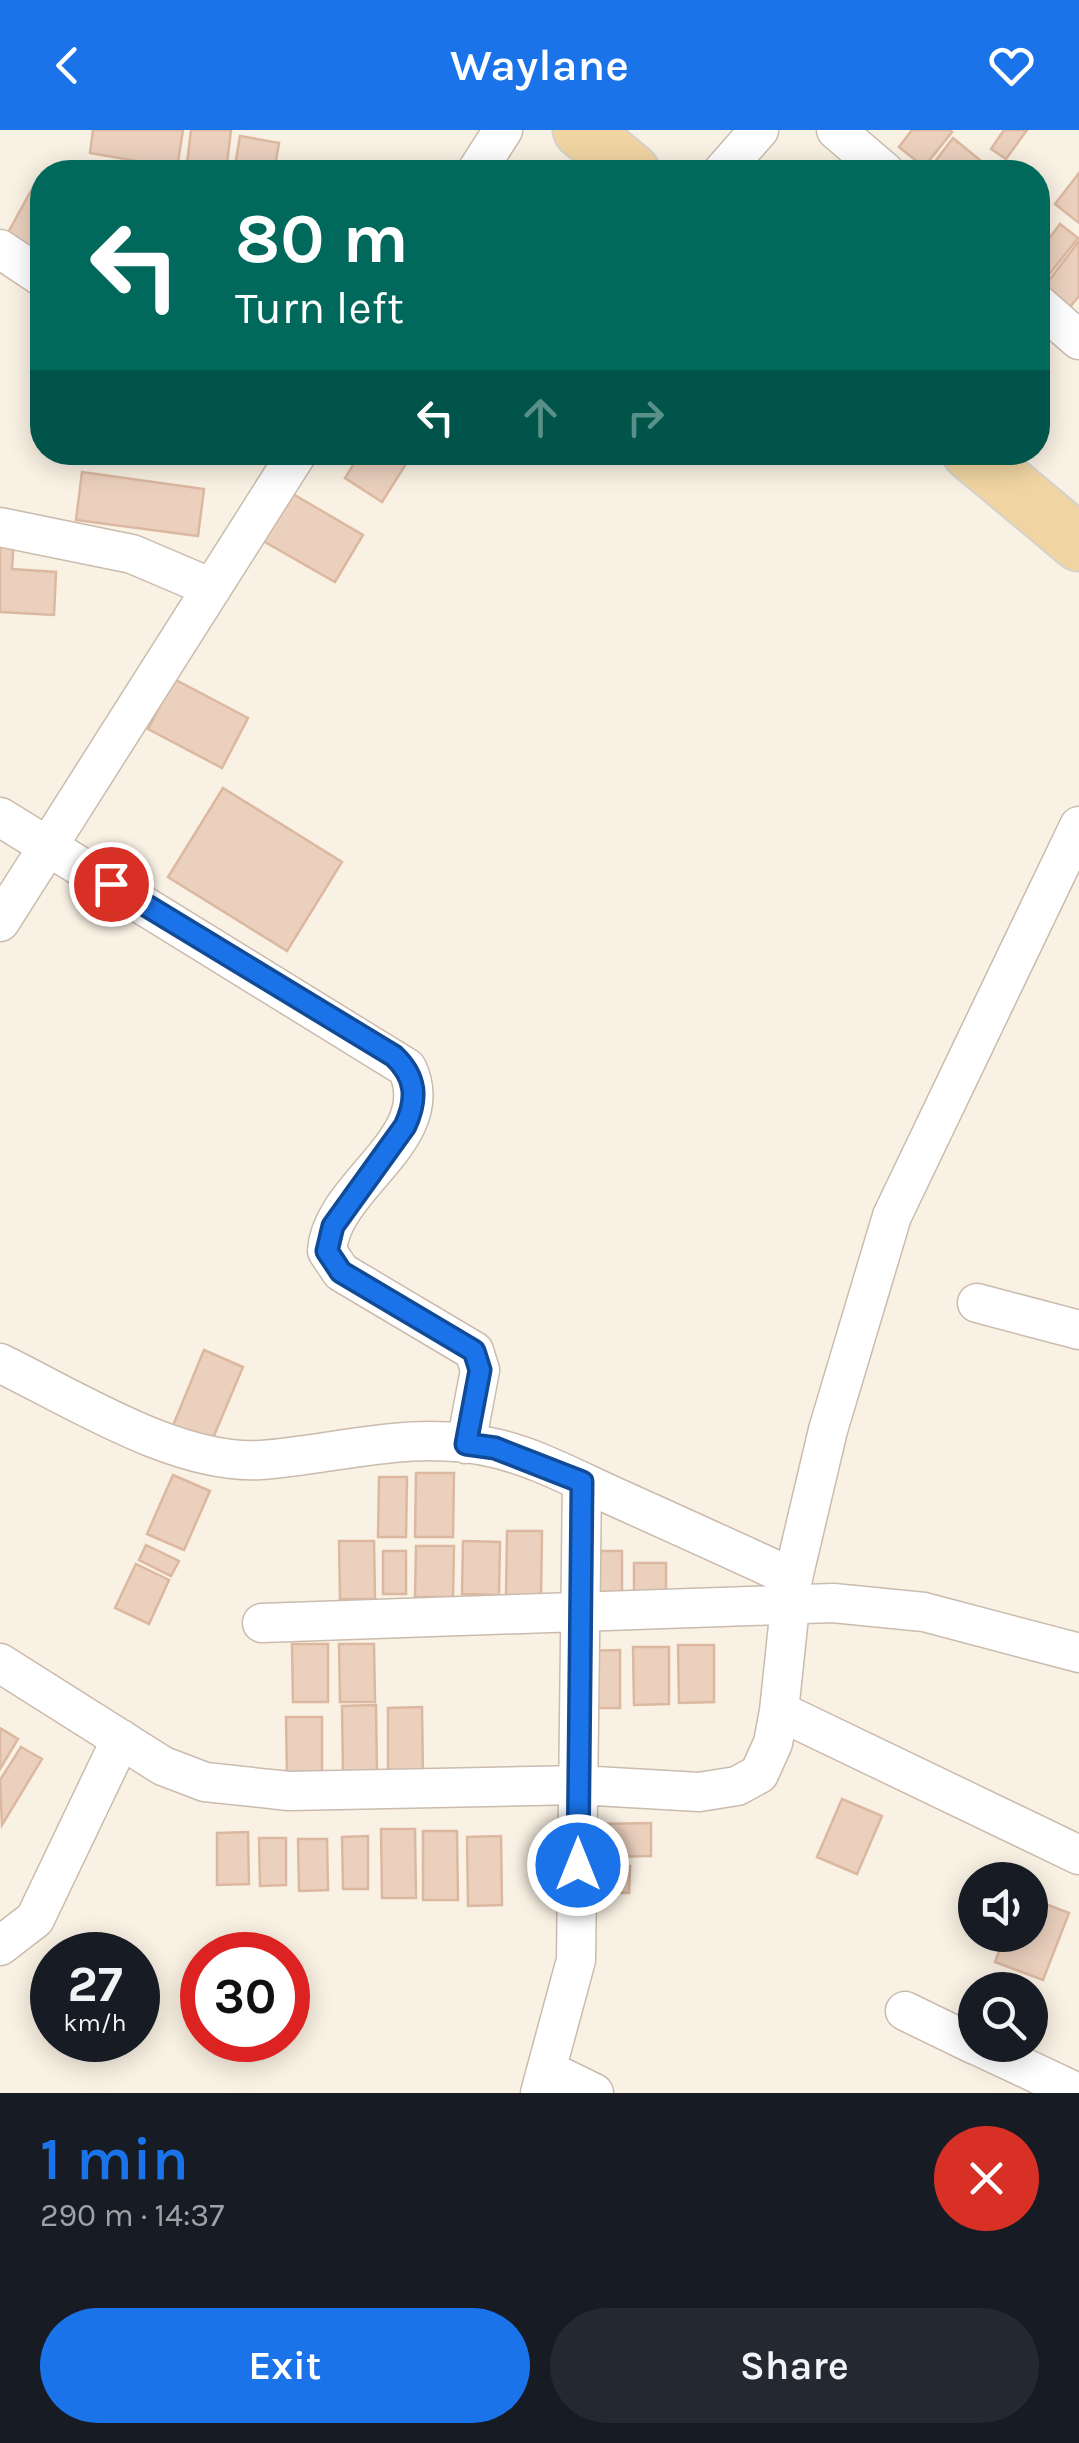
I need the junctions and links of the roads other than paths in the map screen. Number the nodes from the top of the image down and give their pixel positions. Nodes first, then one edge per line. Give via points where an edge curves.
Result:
1 (503, 130) edge
2 (581, 130) edge
3 (759, 130) edge
4 (836, 130) edge
5 (484, 160) edge
6 (617, 160) edge
7 (733, 160) edge
8 (872, 160) edge
9 (0, 249) edge
10 (30, 268) edge
11 (1050, 315) edge
12 (1079, 340) edge
13 (285, 465) edge
14 (986, 465) edge
15 (0, 527) edge
16 (1079, 542) edge
17 (212, 588) junction
18 (0, 817) edge
19 (1079, 826) edge
20 (48, 846) junction
21 (0, 922) edge
22 (977, 1303) dead end
23 (1079, 1330) edge
24 (0, 1363) edge
25 (466, 1444) junction
26 (582, 1482) junction
27 (790, 1591) junction
28 (579, 1609) junction
29 (262, 1623) dead end
30 (1079, 1653) edge
31 (0, 1662) edge
32 (779, 1711) junction
33 (121, 1739) junction
34 (578, 1786) junction
35 (1079, 1855) edge
36 (0, 1946) edge
37 (905, 2012) dead end
38 (958, 2037) edge
39 (1011, 2062) edge
40 (545, 2082) edge
41 (594, 2093) edge
42 (1078, 2093) edge

1 - 5 street
2 - 6 main road
3 - 7 street
4 - 8 street
9 - 10 street
11 - 12 street
13 - 17 street
14 - 16 main road
15 - 17 street via 132,554
17 - 20 street
18 - 20 street
19 - 27 street via 892,1216 828,1430
20 - 21 street
20 - 25 street via 406,1068 413,1109 333,1226 327,1251 341,1272 474,1351 480,1370
22 - 23 street
24 - 25 street via 165,1442 220,1456 258,1460 389,1440
25 - 26 street via 495,1448
26 - 27 street
26 - 28 street
27 - 28 street
27 - 30 street via 833,1604 924,1612
27 - 32 street
28 - 29 street
28 - 34 street
31 - 33 street
32 - 34 street via 759,1774 737,1786 699,1792
32 - 35 street
33 - 34 street via 163,1766 240,1788
33 - 36 street via 35,1919
34 - 40 street via 576,1960
37 - 38 street
39 - 42 street
40 - 41 street

